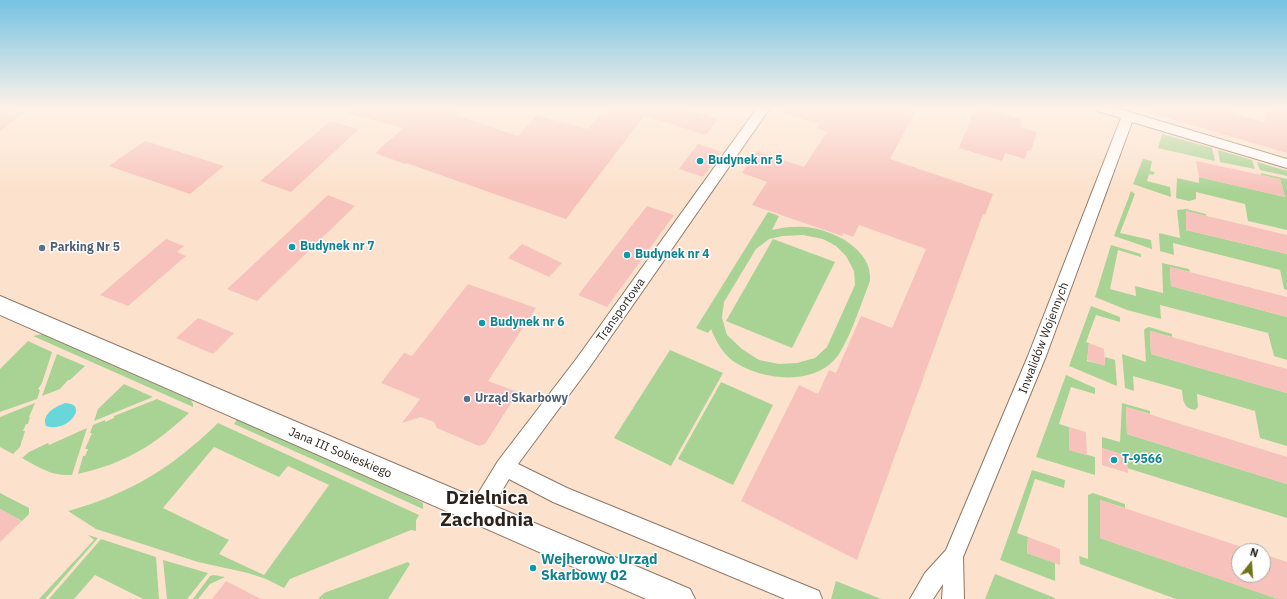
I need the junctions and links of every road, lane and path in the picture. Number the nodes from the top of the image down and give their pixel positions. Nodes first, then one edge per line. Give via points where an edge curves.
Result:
1 (744, 136) edge
2 (1120, 136) edge
3 (1194, 136) edge
4 (1287, 164) edge
5 (0, 305) edge
6 (505, 466) junction
7 (478, 512) junction
8 (953, 557) junction
9 (680, 599) edge
10 (811, 599) edge
11 (921, 599) edge
12 (952, 599) edge

1 - 6 street, Transportowa via 583,363
2 - 8 street, Inwalidów Wojennych via 1037,356
3 - 4 street
5 - 7 street, Jana III Sobieskiego
6 - 7 street, Transportowa
6 - 10 street via 560,495
7 - 9 street, Jana III Sobieskiego
8 - 11 street, Inwalidów Wojennych via 932,580
8 - 12 street, Inwalidów Wojennych

